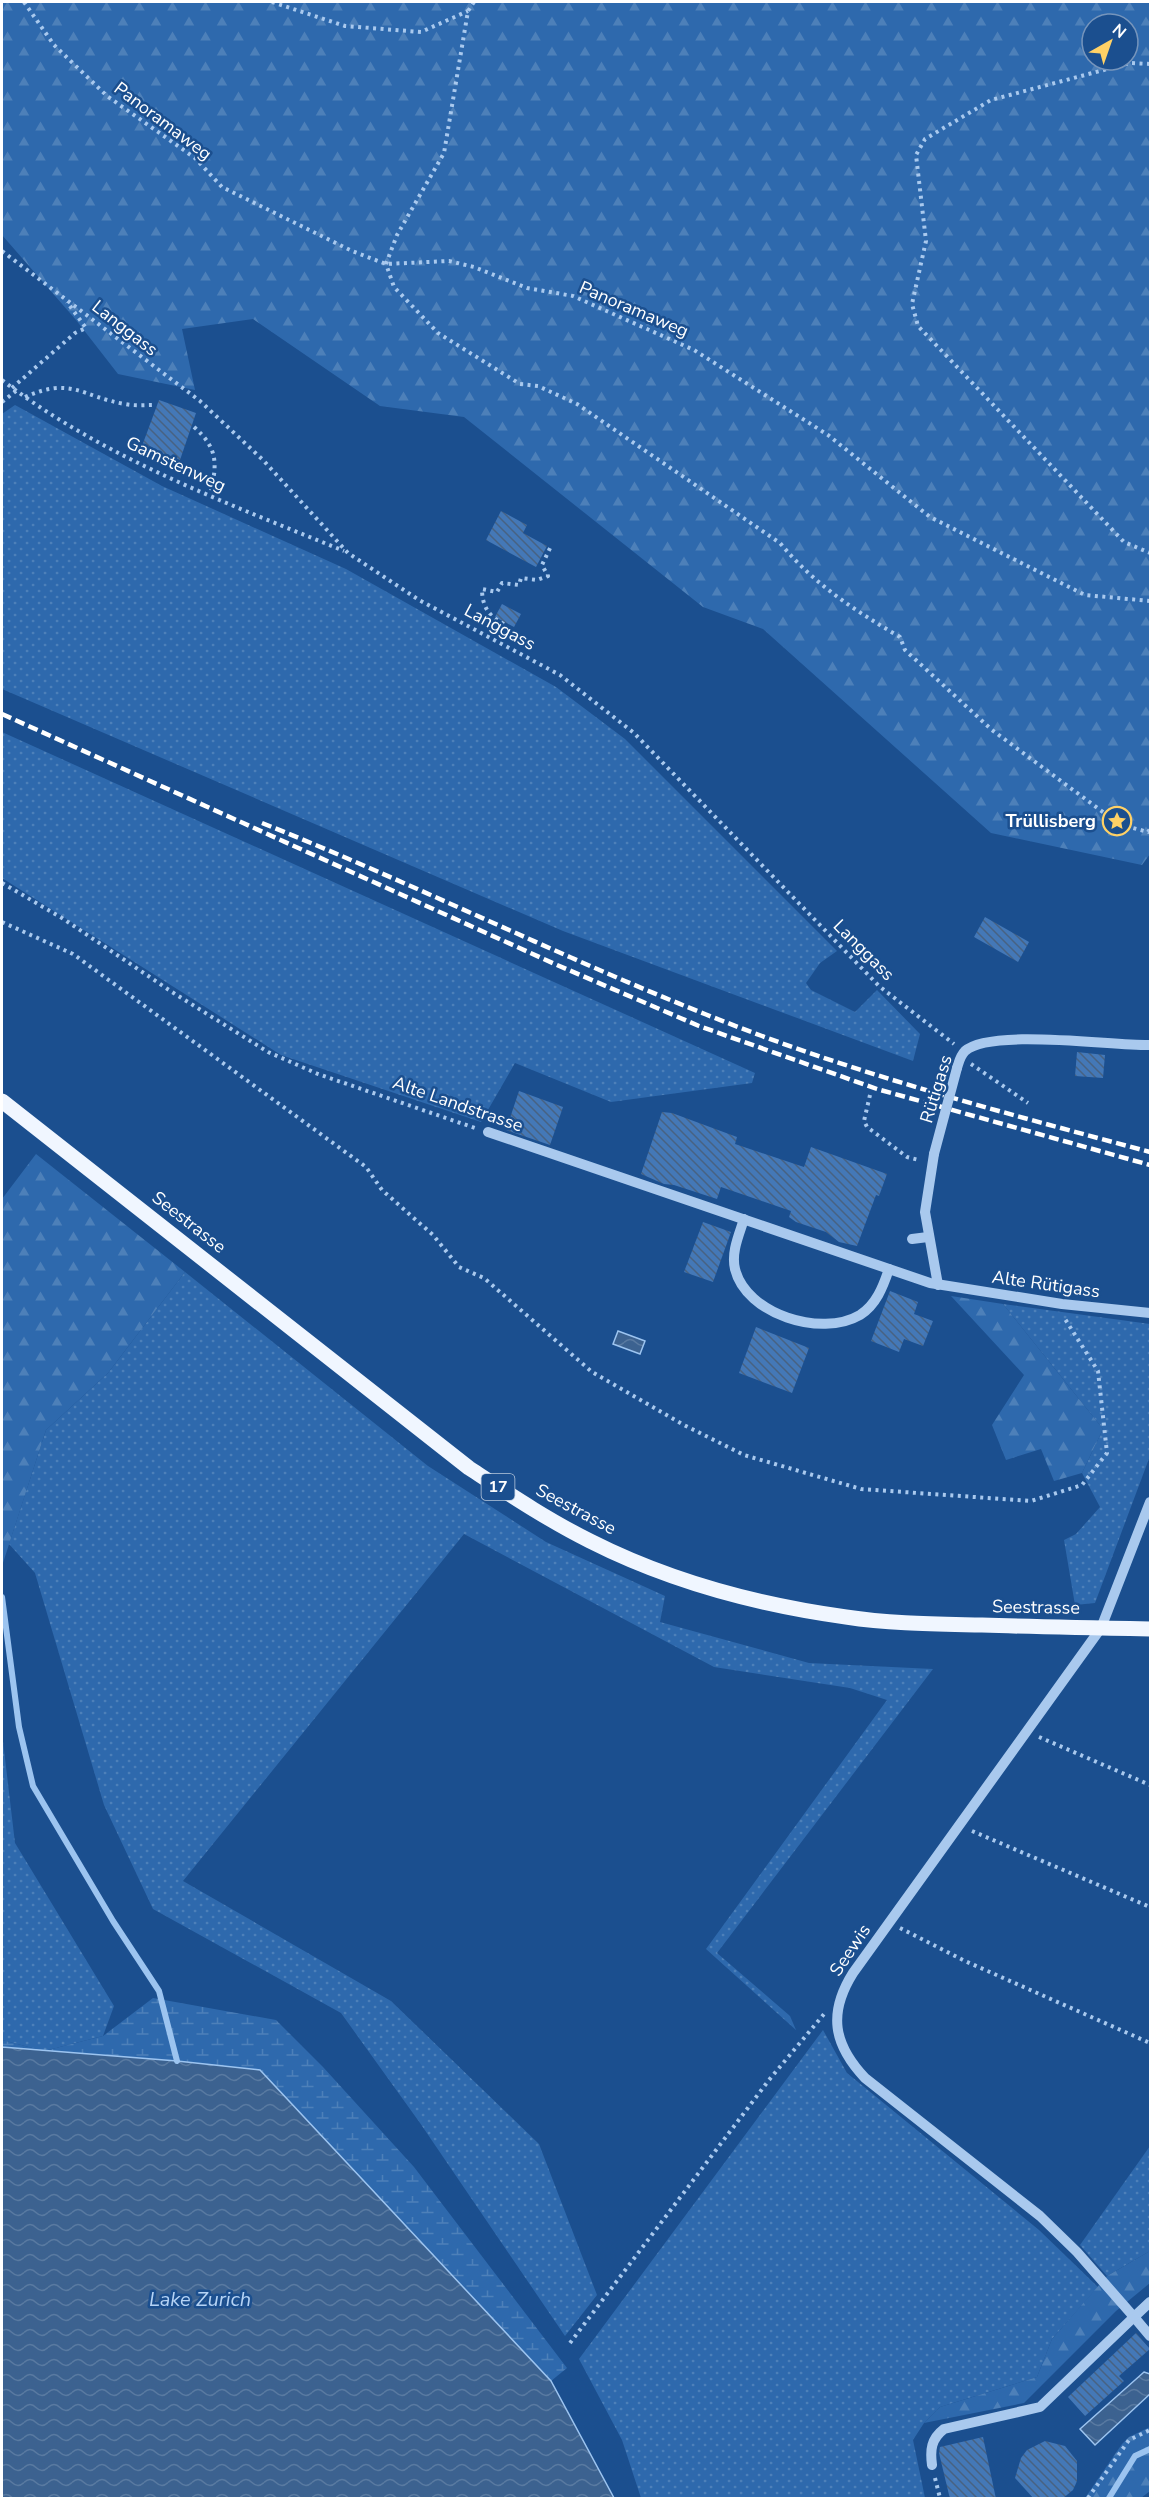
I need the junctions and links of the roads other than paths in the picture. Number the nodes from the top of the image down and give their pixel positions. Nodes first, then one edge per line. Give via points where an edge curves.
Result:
1 (1150, 1045) edge
2 (2, 1101) edge
3 (488, 1132) road end
4 (744, 1219) junction
5 (928, 1237) junction
6 (912, 1239) dead end
7 (890, 1269) junction
8 (938, 1285) junction
9 (1150, 1313) edge
10 (1150, 1502) edge
11 (1101, 1628) junction
12 (1150, 1629) edge
13 (1150, 2302) edge
14 (1134, 2317) junction
15 (1150, 2336) edge
16 (932, 2465) road end

1 - 5 street, Rütigass, bridge via 1009,1040 966,1050 960,1057 934,1154 925,1212
2 - 11 main road, Seestrasse / 17 via 469,1468 590,1542 684,1579 782,1607 848,1618 936,1624
3 - 4 street, Alte Landstrasse
4 - 7 street, Alte Landstrasse
4 - 7 street via 735,1248 735,1270 751,1294 792,1320 835,1323 861,1314 878,1297
5 - 6 street
5 - 8 street, Rütigass
7 - 8 street, Alte Landstrasse
8 - 9 street, Alte Rütigass
10 - 11 street, Seewis
11 - 12 main road, Seestrasse / 17
11 - 14 street, Seewis via 852,1973 837,2017 840,2043 864,2078 1040,2216
13 - 14 street
14 - 15 street, Seewis
14 - 16 street via 1040,2407 944,2429 933,2441

